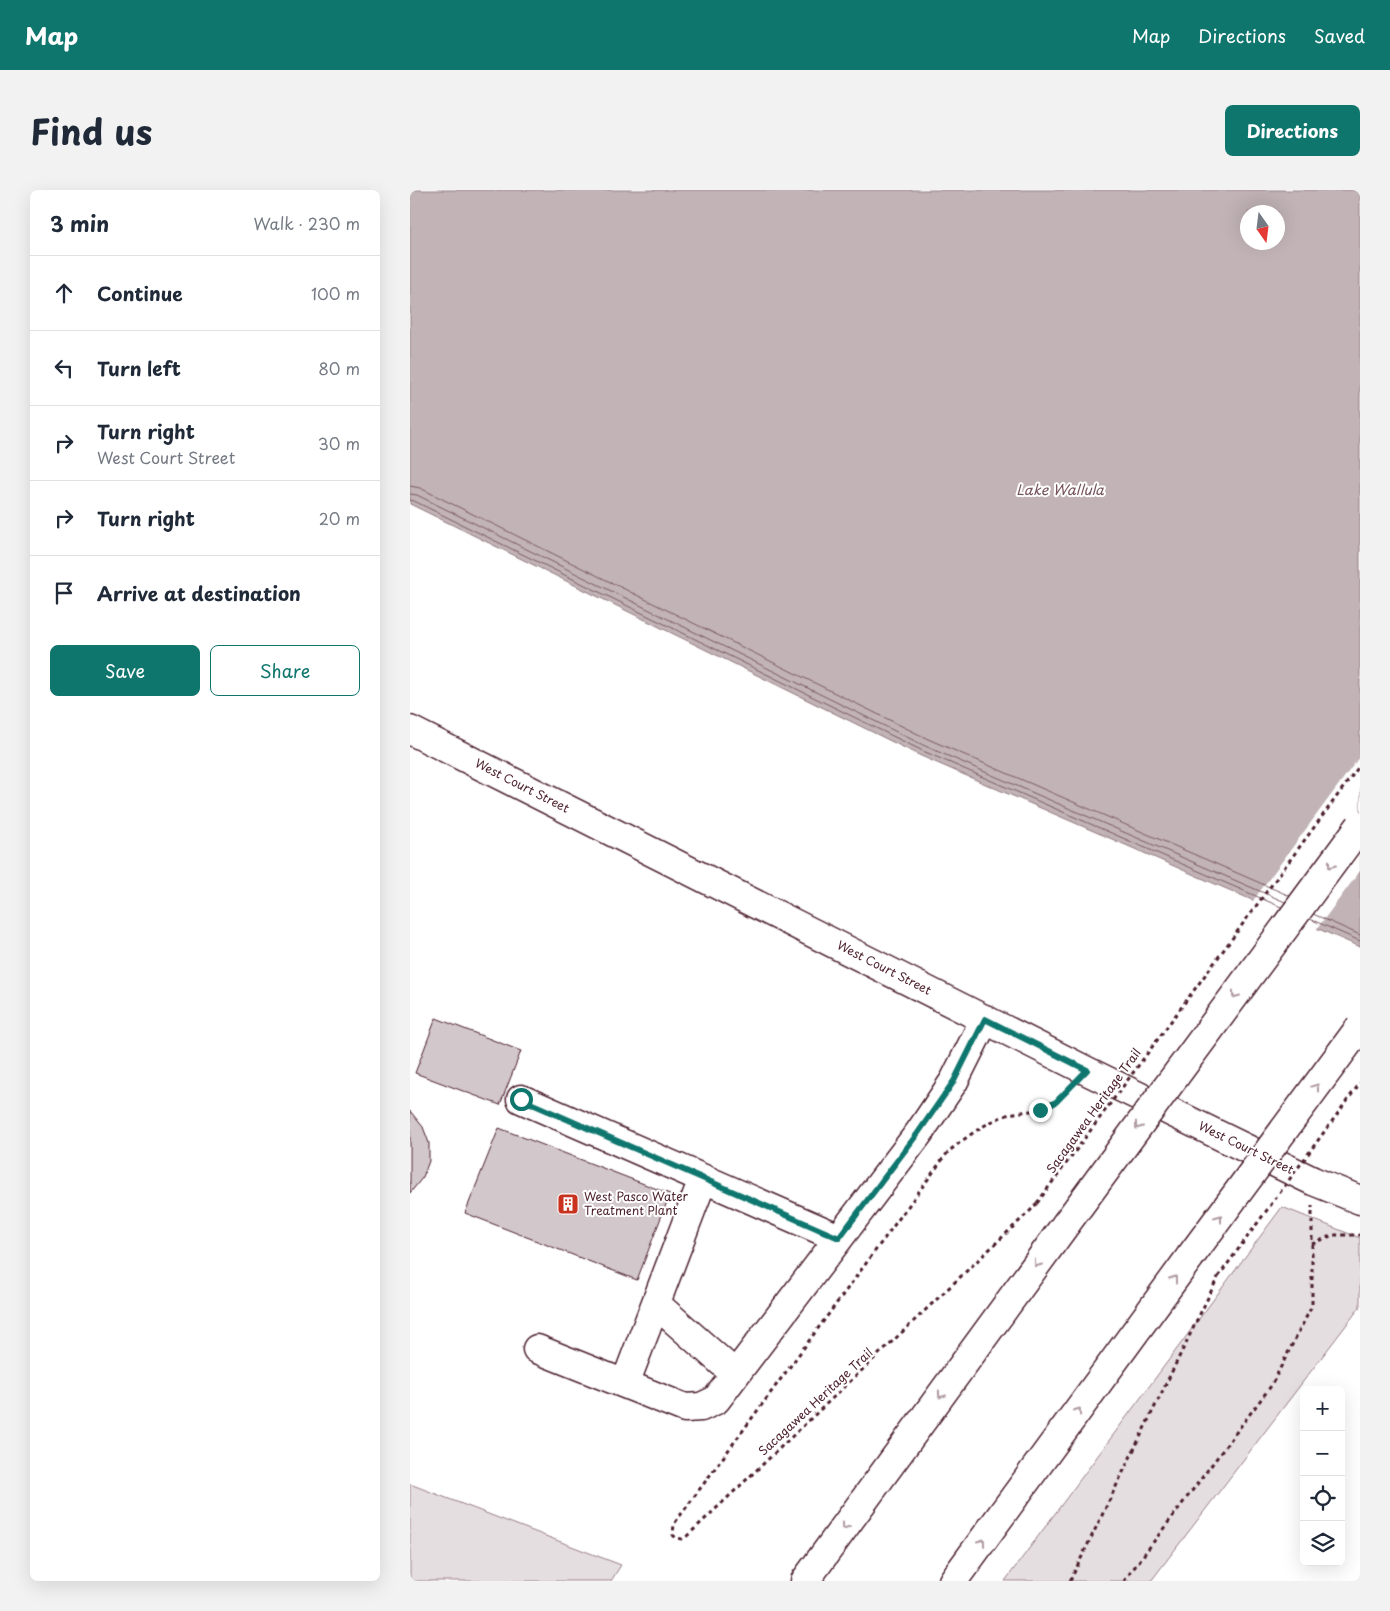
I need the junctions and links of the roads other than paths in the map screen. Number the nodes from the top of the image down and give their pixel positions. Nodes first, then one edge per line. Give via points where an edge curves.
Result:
1 (410, 730) edge
2 (1360, 826) edge
3 (985, 1019) junction
4 (1360, 1027) edge
5 (521, 1099) dead end
6 (704, 1179) junction
7 (1360, 1200) edge
8 (839, 1238) junction
9 (656, 1304) junction
10 (537, 1348) dead end
11 (735, 1374) junction
12 (625, 1384) junction
13 (805, 1581) edge
14 (953, 1581) edge

1 - 3 main road, West Court Street
2 -> 13 main road, bridge
3 - 7 main road, West Court Street via 1312,1181
3 - 8 main road via 954,1081
14 -> 4 main road, bridge
5 - 6 main road
6 - 8 main road
6 - 9 main road
8 - 11 main road
9 - 11 main road
9 - 12 main road
10 - 12 main road
11 - 12 main road via 716,1400 701,1407 684,1408

